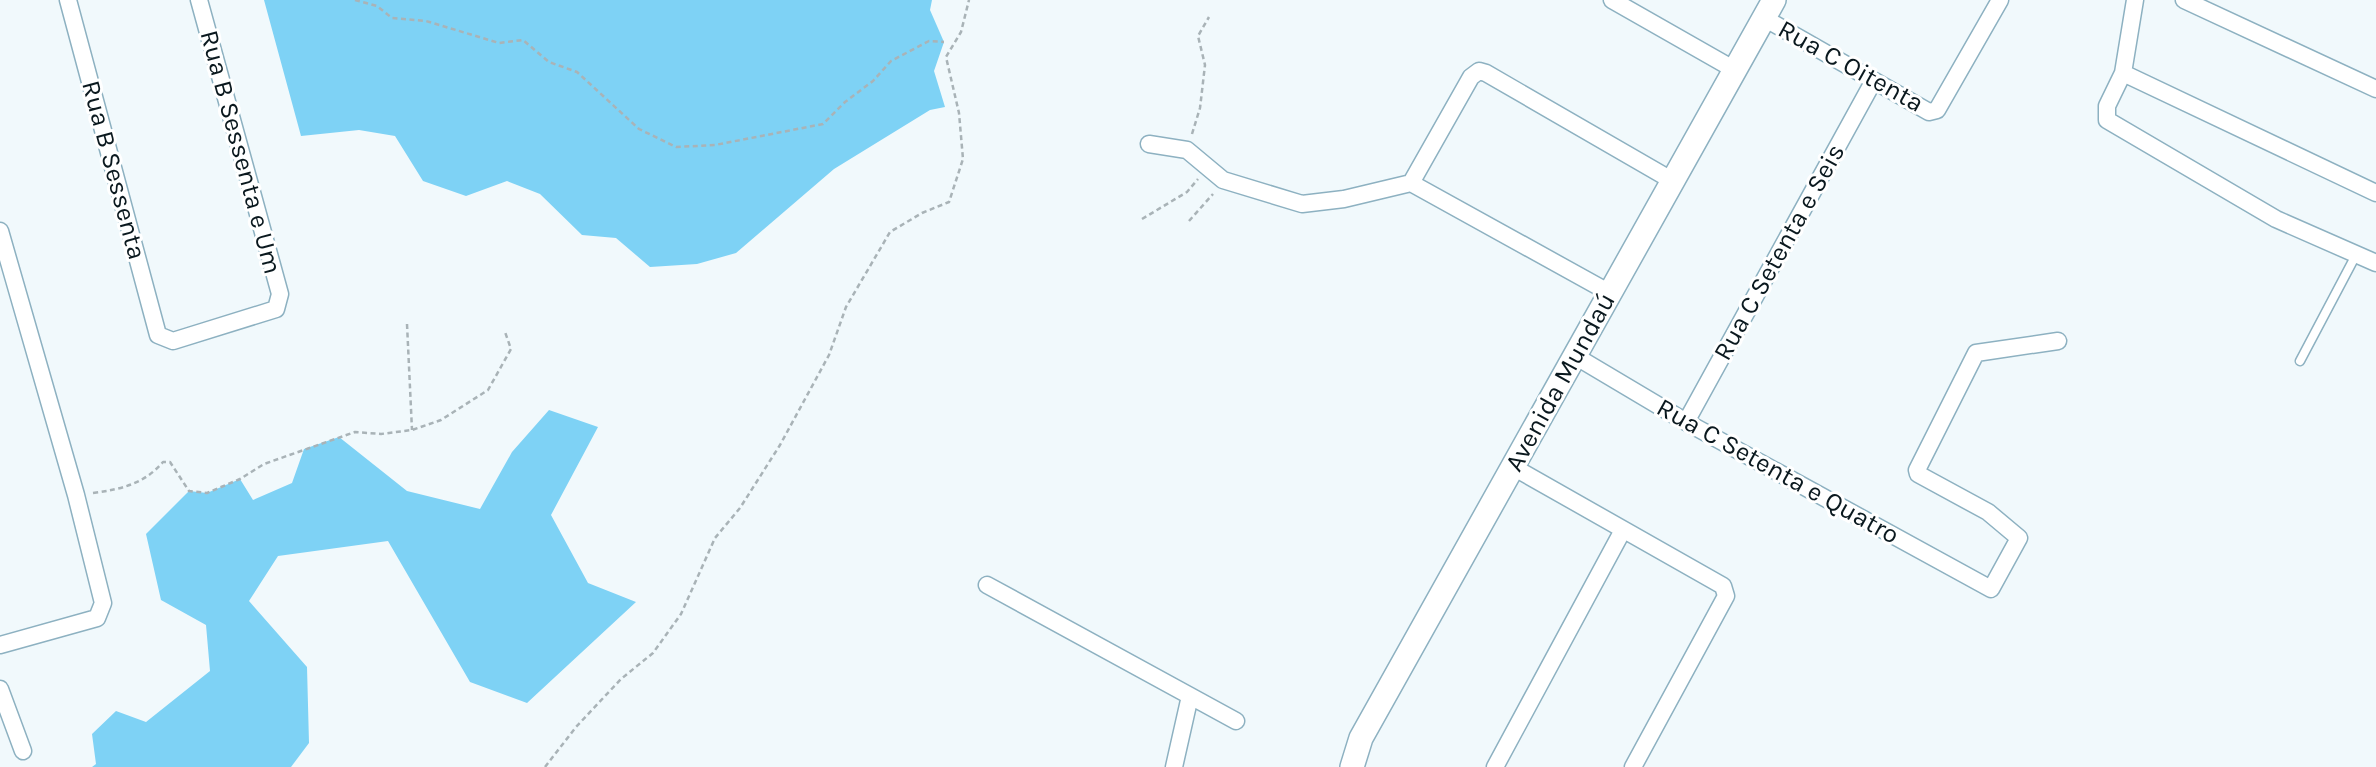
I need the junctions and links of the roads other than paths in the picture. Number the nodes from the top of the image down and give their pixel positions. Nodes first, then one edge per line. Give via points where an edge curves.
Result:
1 (68, 0) edge
2 (199, 0) edge
3 (1612, 0) edge
4 (2000, 0) edge
5 (2135, 0) edge
6 (2184, 0) edge
7 (1769, 9) edge
8 (1735, 69) junction
9 (2123, 73) junction
10 (1873, 82) junction
11 (2376, 89) edge
12 (1149, 144) dead end
13 (1673, 181) junction
14 (1411, 183) junction
15 (2376, 192) edge
16 (0, 231) edge
17 (2356, 255) junction
18 (2376, 263) edge
19 (1610, 293) junction
20 (278, 305) joint
21 (2057, 341) dead end
22 (1575, 356) junction
23 (2300, 361) dead end
24 (1686, 422) junction
25 (1513, 467) junction
26 (1623, 530) junction
27 (987, 586) dead end
28 (0, 645) edge
29 (0, 689) edge
30 (1190, 696) junction
31 (1236, 721) dead end
32 (23, 751) dead end
33 (1174, 767) edge
34 (1352, 767) edge
35 (1495, 767) edge
36 (1633, 767) edge

1 - 20 street, Rua B Sessenta via 158,335 173,341
2 - 20 street, Rua B Sessenta e Um via 280,294
3 - 8 street
4 - 10 street, Rua C Oitenta via 1937,110 1929,112
5 - 9 street
6 - 11 street
7 - 8 street, Avenida Mundaú
7 - 10 street, Rua C Oitenta
8 - 13 street, Avenida Mundaú
9 - 15 street
9 - 17 street via 2107,106 2111,124 2276,219
10 - 24 street, Rua C Setenta e Seis
12 - 14 street via 1186,150 1223,180 1302,204
13 - 14 street via 1479,71 1471,77
13 - 19 street, Avenida Mundaú
14 - 19 street
16 - 28 street via 103,603 97,618
17 - 18 street
17 - 23 lane
19 - 22 street, Avenida Mundaú
21 - 24 street, Rua C Setenta e Quatro via 1976,353 1917,470 1988,512 2019,538 1992,589
22 - 24 street, Rua C Setenta e Quatro
22 - 25 street, Avenida Mundaú
25 - 26 street
25 - 34 street, Avenida Mundaú via 1361,738
26 - 35 street
26 - 36 street via 1727,591
27 - 30 street
29 - 32 street
30 - 31 street
30 - 33 street

